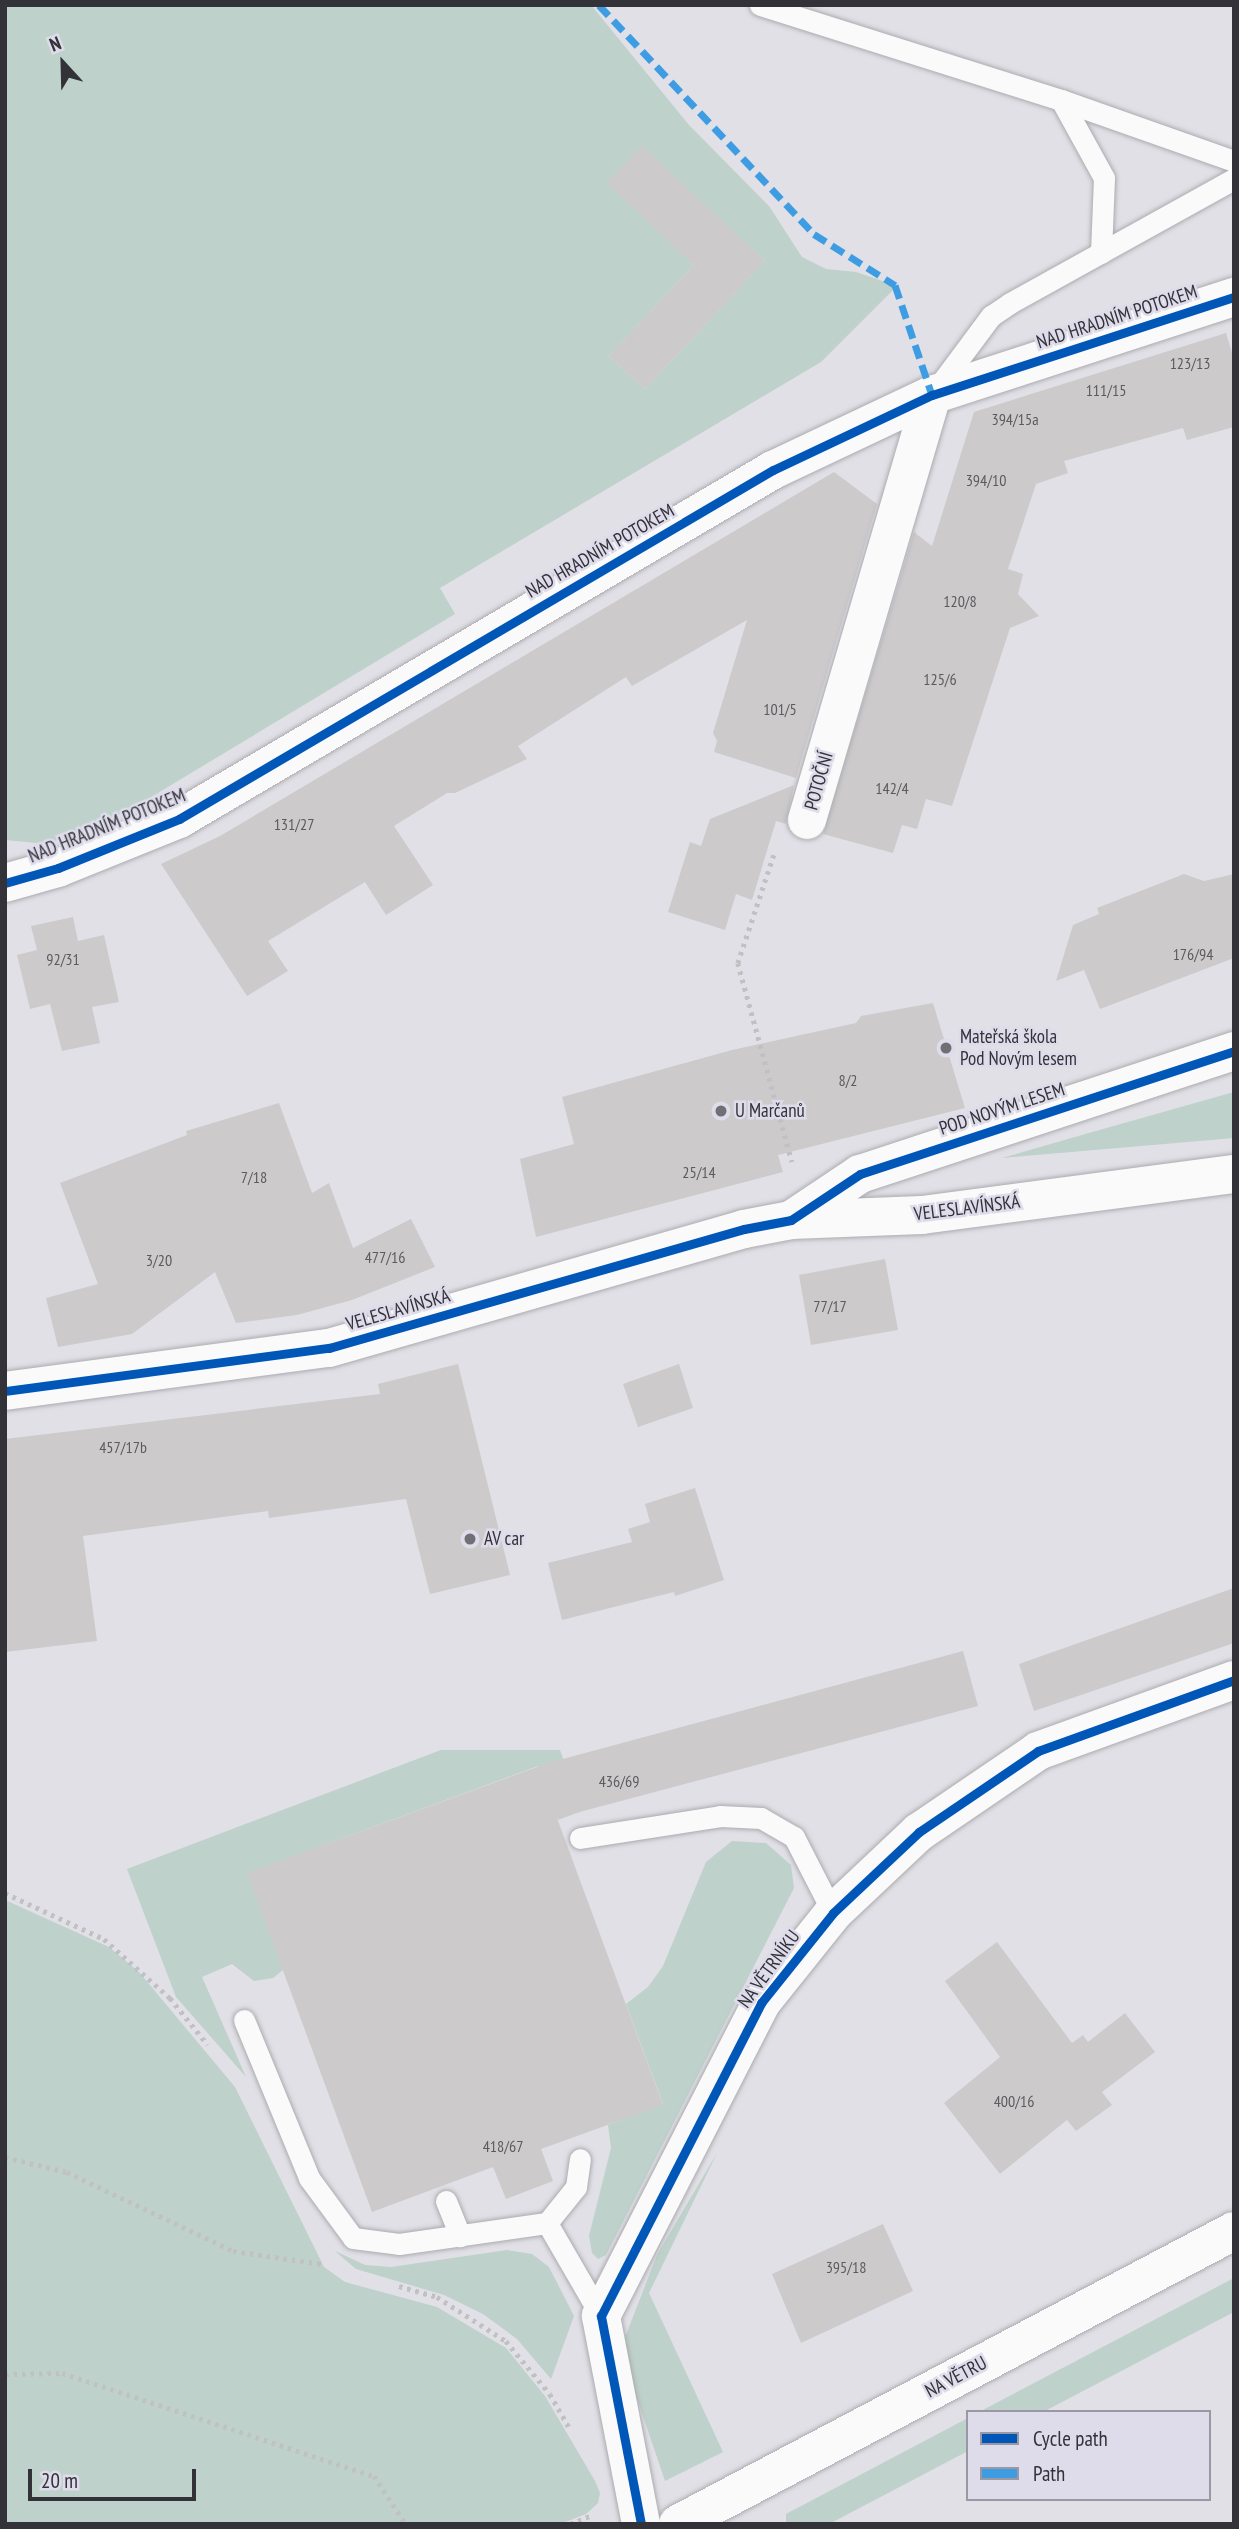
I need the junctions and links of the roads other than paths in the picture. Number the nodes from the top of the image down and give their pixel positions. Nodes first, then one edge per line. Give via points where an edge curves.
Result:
1 (760, 5) edge
2 (1062, 100) junction
3 (1234, 161) edge
4 (1234, 179) edge
5 (1101, 253) junction
6 (1234, 297) edge
7 (932, 395) junction
8 (807, 820) road end
9 (5, 883) edge
10 (1234, 1051) edge
11 (1234, 1174) edge
12 (791, 1220) junction
13 (5, 1391) edge
14 (1234, 1681) edge
15 (580, 1838) dead end
16 (833, 1913) junction
17 (244, 2020) dead end
18 (580, 2159) dead end
19 (446, 2201) dead end
20 (547, 2223) junction
21 (1234, 2231) edge
22 (460, 2236) junction
23 (601, 2316) junction
24 (641, 2524) edge
25 (678, 2524) edge

1 - 2 lane
2 - 3 lane
2 - 5 lane via 1104,178
4 - 5 lane
5 - 7 lane via 991,316
6 - 7 street, NAD HRADNÍM POTOKEM
7 - 8 street, POTOČNÍ
7 - 9 street, NAD HRADNÍM POTOKEM via 773,470 179,819 58,868
10 - 12 street, POD NOVÝM LESEM via 860,1174
11 - 12 street, VELESLAVÍNSKÁ via 922,1215
12 - 13 street, VELESLAVÍNSKÁ via 329,1348
14 - 16 street, NA VĚTRNÍKU via 1038,1751 919,1832
15 - 16 lane via 720,1816 761,1818 794,1837
16 - 23 street, NA VĚTRNÍKU via 761,2003
17 - 22 lane via 309,2178 353,2238 399,2244
18 - 20 lane via 576,2187
19 - 22 lane
20 - 22 lane
20 - 23 lane
21 - 25 street, NA VĚTRU
23 - 24 street

